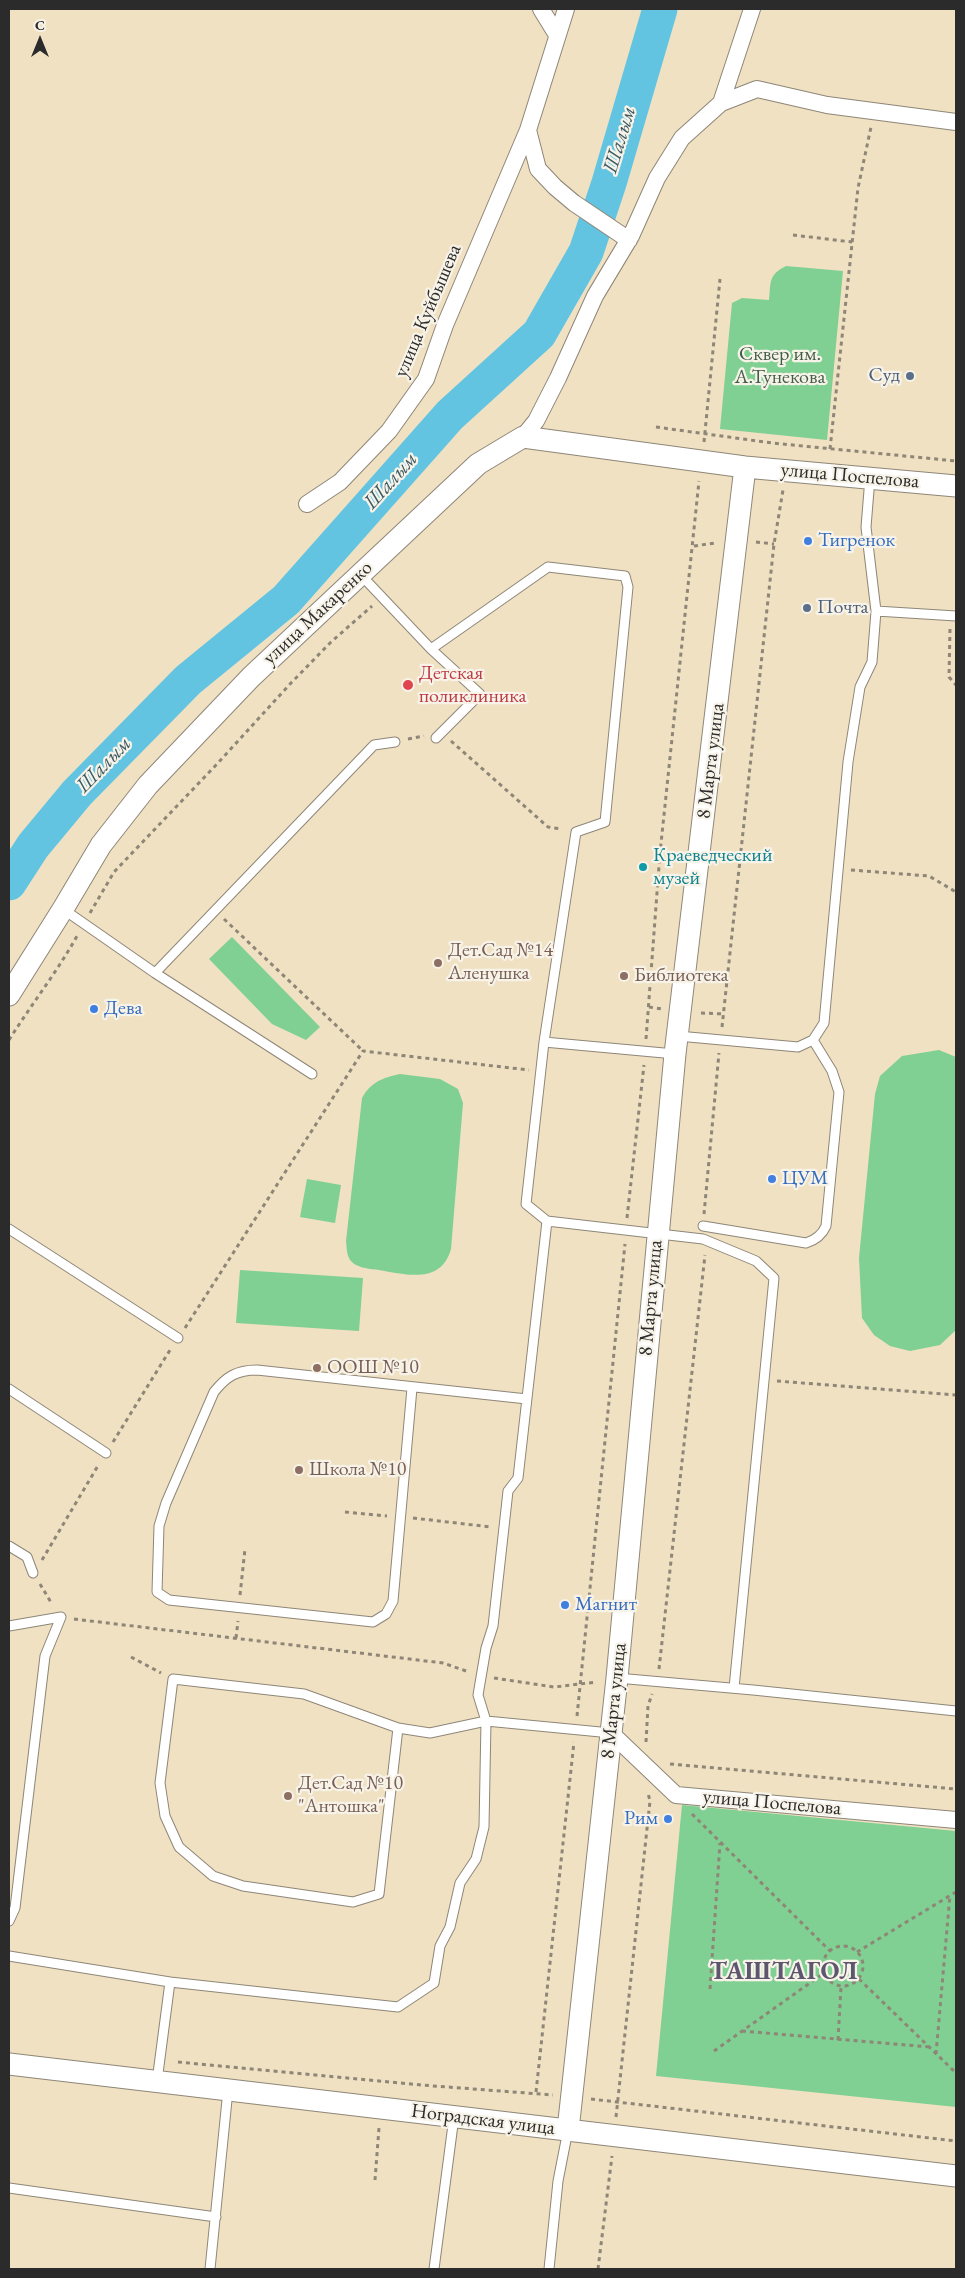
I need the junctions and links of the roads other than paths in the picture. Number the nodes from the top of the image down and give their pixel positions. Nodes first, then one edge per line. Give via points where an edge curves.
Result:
1 (541, 9) edge
2 (566, 9) edge
3 (752, 9) edge
4 (557, 36) junction
5 (721, 103) junction
6 (956, 122) edge
7 (528, 130) junction
8 (628, 240) junction
9 (523, 437) junction
10 (744, 467) junction
11 (870, 478) junction
12 (956, 486) edge
13 (307, 504) dead end
14 (360, 574) junction
15 (876, 611) junction
16 (954, 616) edge
17 (431, 649) junction
18 (438, 735) road end
19 (395, 742) road end
20 (63, 910) junction
21 (154, 973) junction
22 (9, 995) edge
23 (813, 1040) junction
24 (544, 1042) junction
25 (677, 1045) junction
26 (312, 1074) dead end
27 (547, 1221) junction
28 (703, 1226) road end
29 (9, 1229) edge
30 (657, 1232) junction
31 (178, 1338) road end
32 (412, 1388) junction
33 (9, 1389) edge
34 (527, 1399) junction
35 (106, 1453) road end
36 (9, 1546) edge
37 (33, 1574) road end
38 (9, 1626) edge
39 (617, 1680) junction
40 (734, 1688) junction
41 (956, 1711) edge
42 (486, 1721) junction
43 (398, 1728) junction
44 (611, 1733) junction
45 (956, 1820) edge
46 (9, 1921) edge
47 (9, 1956) edge
48 (170, 1982) junction
49 (9, 2064) edge
50 (157, 2081) junction
51 (228, 2089) junction
52 (454, 2116) junction
53 (568, 2130) junction
54 (956, 2176) edge
55 (9, 2188) edge
56 (216, 2216) junction
57 (210, 2269) edge
58 (434, 2269) edge
59 (549, 2269) edge

1 - 4 street
2 - 4 street, улица Куйбышева
3 - 5 street
4 - 7 street, улица Куйбышева
5 - 6 street via 757,88 827,105
5 - 8 street via 682,138 657,178
7 - 8 street via 538,169 555,188
7 - 13 street, улица Куйбышева via 445,325 426,379 389,431 340,482
8 - 9 street via 595,296 536,421
9 - 10 street
9 - 14 street, улица Макаренко via 478,464
10 - 11 street, улица Поспелова
10 - 25 street, 8 Марта улица
11 - 12 street, улица Поспелова
11 - 15 lane via 866,527
14 - 17 lane
14 - 20 street, улица Макаренко via 250,677 148,785 101,845
15 - 16 lane
15 - 23 lane via 872,662 860,687 850,753 824,1024
17 - 18 lane via 480,694
17 - 24 lane via 548,568 625,576 628,588 605,822 576,832
19 - 21 lane via 374,745
20 - 21 lane
20 - 22 street, улица Макаренко
21 - 26 lane
23 - 25 lane via 798,1047 720,1042
23 - 28 lane via 832,1071 838,1092 824,1232 806,1243
24 - 25 lane via 645,1051
24 - 27 lane via 526,1204
25 - 30 street, 8 Марта улица
27 - 30 lane
27 - 34 lane
29 - 31 lane
30 - 39 street, 8 Марта улица
30 - 40 lane via 703,1239 756,1261 774,1278
32 - 32 lane via 256,1370 243,1370 225,1378 214,1392 166,1503 159,1526 157,1592 169,1600 372,1622 386,1614 393,1601
32 - 34 lane
33 - 35 lane
34 - 42 lane via 518,1478 508,1491 493,1626 478,1695
36 - 37 lane via 27,1557
38 - 46 lane via 61,1617 46,1656 16,1908
39 - 40 lane
39 - 44 street, 8 Марта улица
40 - 41 lane
42 - 43 lane via 430,1733
42 - 44 lane
42 - 48 lane via 484,1827 476,1860 460,1883 450,1927 440,1946 434,1983 398,2006
43 - 43 lane via 304,1694 173,1679 160,1784 165,1816 179,1847 213,1876 243,1886 353,1902 379,1894
44 - 45 street, улица Поспелова via 676,1795
44 - 53 street, 8 Марта улица
47 - 48 lane
48 - 50 lane
49 - 50 street, Ноградская улица
50 - 51 street, Ноградская улица
51 - 52 street, Ноградская улица
51 - 56 lane
52 - 53 street, Ноградская улица
52 - 58 lane
53 - 54 street, Ноградская улица
53 - 59 lane via 559,2176
55 - 56 lane
56 - 57 lane

